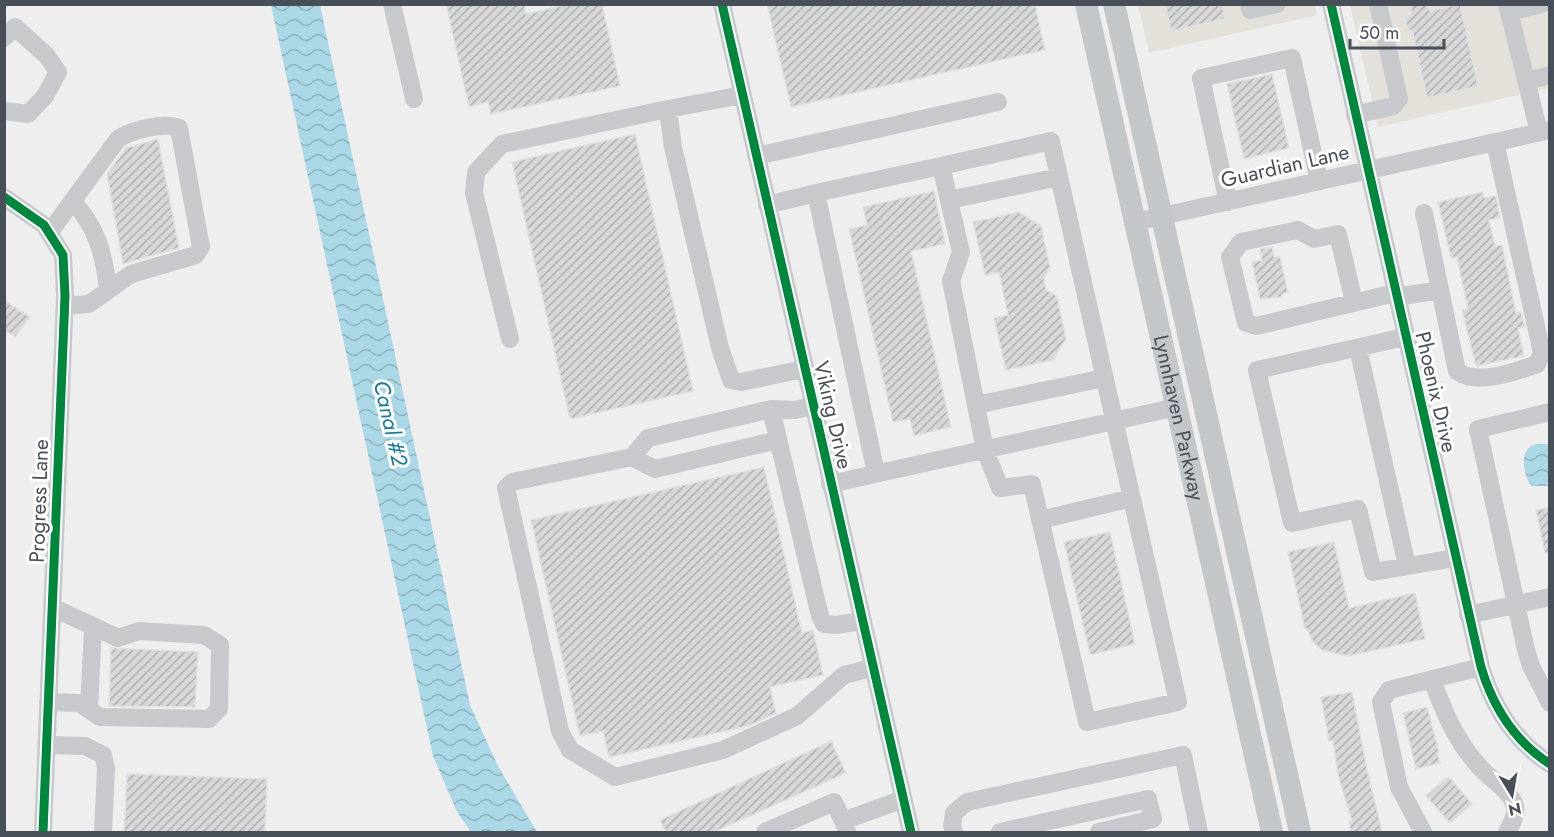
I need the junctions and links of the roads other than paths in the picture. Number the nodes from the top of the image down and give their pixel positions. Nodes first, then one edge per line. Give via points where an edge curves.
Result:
1 (392, 4) edge
2 (722, 4) edge
3 (1086, 4) edge
4 (1114, 4) edge
5 (1249, 4) edge
6 (1277, 4) edge
7 (1331, 4) edge
8 (1378, 4) edge
9 (1542, 4) edge
10 (1508, 8) edge
11 (4, 38) edge
12 (1550, 75) edge
13 (1526, 81) junction
14 (742, 95) junction
15 (414, 99) dead end
16 (998, 102) dead end
17 (668, 109) junction
18 (4, 111) edge
19 (1355, 115) junction
20 (1544, 131) edge
21 (1495, 142) junction
22 (756, 156) junction
23 (941, 166) junction
24 (1368, 170) junction
25 (1059, 177) junction
26 (1319, 181) junction
27 (816, 193) junction
28 (4, 197) edge
29 (949, 200) junction
30 (72, 201) junction
31 (1228, 202) junction
32 (767, 205) junction
33 (1424, 213) dead end
34 (1162, 216) junction
35 (1135, 222) junction
36 (49, 232) junction
37 (108, 289) junction
38 (1440, 290) junction
39 (1396, 295) junction
40 (1354, 302) junction
41 (65, 306) junction
42 (1405, 337) junction
43 (510, 339) dead end
44 (1358, 348) junction
45 (804, 369) junction
46 (1104, 378) junction
47 (976, 405) junction
48 (812, 406) junction
49 (1177, 407) junction
50 (771, 409) junction
51 (1550, 412) edge
52 (1114, 421) junction
53 (778, 440) junction
54 (985, 450) junction
55 (632, 457) junction
56 (876, 473) junction
57 (830, 484) junction
58 (1132, 498) junction
59 (1040, 520) junction
60 (1455, 558) junction
61 (1407, 566) junction
62 (1550, 597) edge
63 (1516, 604) junction
64 (52, 608) junction
65 (1468, 615) junction
66 (861, 621) junction
67 (93, 627) junction
68 (1481, 667) junction
69 (872, 668) junction
70 (1432, 679) junction
71 (48, 702) junction
72 (1550, 702) edge
73 (89, 709) junction
74 (46, 745) junction
75 (1550, 764) edge
76 (901, 800) junction
77 (845, 827) edge
78 (1039, 829) edge
79 (43, 832) edge
80 (103, 832) edge
81 (765, 832) edge
82 (911, 832) edge
83 (954, 832) edge
84 (1000, 832) edge
85 (1099, 832) edge
86 (1199, 832) edge
87 (1272, 832) edge
88 (1300, 832) edge
89 (1423, 832) edge
90 (1507, 832) edge

1 - 15 street
2 - 14 street, Viking Drive
3 - 35 main road, Lynnhaven Parkway
4 - 34 main road, Lynnhaven Parkway
5 - 6 street via 1250,10
7 - 19 street, Phoenix Drive
8 - 19 street via 1400,99 1394,106
9 - 10 street
10 - 13 street
11 - 18 street via 15,27 47,56 58,72 45,96 28,114
12 - 13 street
13 - 20 street
14 - 17 street
14 - 22 street, Viking Drive
16 - 22 street
17 - 43 street via 502,144 476,172 474,193
17 - 45 street via 673,147 731,380 741,382
19 - 24 street, Phoenix Drive
20 - 21 street, Guardian Lane
21 - 24 street, Guardian Lane
21 - 38 street via 1542,353 1537,364 1466,378 1457,371
22 - 32 street, Viking Drive
23 - 25 street via 1051,141
23 - 27 street
23 - 29 street
24 - 26 street, Guardian Lane
24 - 39 street, Phoenix Drive
25 - 29 street
25 - 46 street
26 - 31 street, Guardian Lane
26 - 31 street via 1292,58 1201,78
27 - 32 street
27 - 56 street
28 - 36 street, Progress Lane
29 - 47 street via 961,252 951,281
30 - 36 street
30 - 37 street via 95,232
30 - 37 street via 125,134 171,125 179,128 201,248 196,255 131,274
31 - 34 street, Guardian Lane
32 - 45 street, Viking Drive
33 - 38 street
34 - 35 street, Guardian Lane
34 - 88 main road, Lynnhaven Parkway
35 - 49 main road, Lynnhaven Parkway
36 - 41 street, Progress Lane via 63,255
37 - 41 street via 88,304
38 - 39 street
39 - 40 street
39 - 42 street, Phoenix Drive
40 - 40 street via 1338,234 1230,257 1246,323 1256,326
41 - 64 street, Progress Lane
42 - 44 street
42 - 60 street, Phoenix Drive
44 - 61 street
44 - 61 street via 1257,370 1292,523 1358,510 1373,572
45 - 48 street, Viking Drive
46 - 47 street
46 - 52 street
47 - 54 street
48 - 50 street
48 - 57 street, Viking Drive
49 - 52 street
49 - 87 main road, Lynnhaven Parkway
50 - 53 street
50 - 55 street via 648,438
51 - 63 street via 1478,429
52 - 54 street
52 - 58 street
53 - 55 street via 655,469
53 - 66 street via 820,616 824,624 836,626
54 - 56 street
54 - 59 street via 1000,488 1032,484
55 - 69 street via 512,483 506,488 560,731 570,750 615,777 699,757 798,716 844,675
56 - 57 street
57 - 66 street, Viking Drive
58 - 59 street
58 - 59 street via 1178,702 1087,722
60 - 61 street
60 - 65 street, Phoenix Drive
62 - 63 street
63 - 65 street
63 - 72 street via 1531,666
64 - 67 street
64 - 71 street, Progress Lane
65 - 68 street, Phoenix Drive
66 - 69 street, Viking Drive
67 - 73 street
67 - 73 street via 118,638 139,631 204,635 220,645 219,709 209,719 100,717
68 - 70 street
68 - 75 street, Phoenix Drive via 1496,708 1509,727
69 - 76 street, Viking Drive
70 - 89 street via 1389,690 1381,706 1399,787
70 - 90 street via 1444,712 1477,765 1510,796 1515,806
71 - 73 street via 79,703
71 - 74 street, Progress Lane
74 - 79 street, Progress Lane
74 - 80 street via 85,746 103,755
76 - 77 street
76 - 82 street, Viking Drive
77 - 81 street via 834,802
78 - 84 street
78 - 85 street via 1148,799 1153,819
83 - 86 street via 954,813 967,802 1183,755

